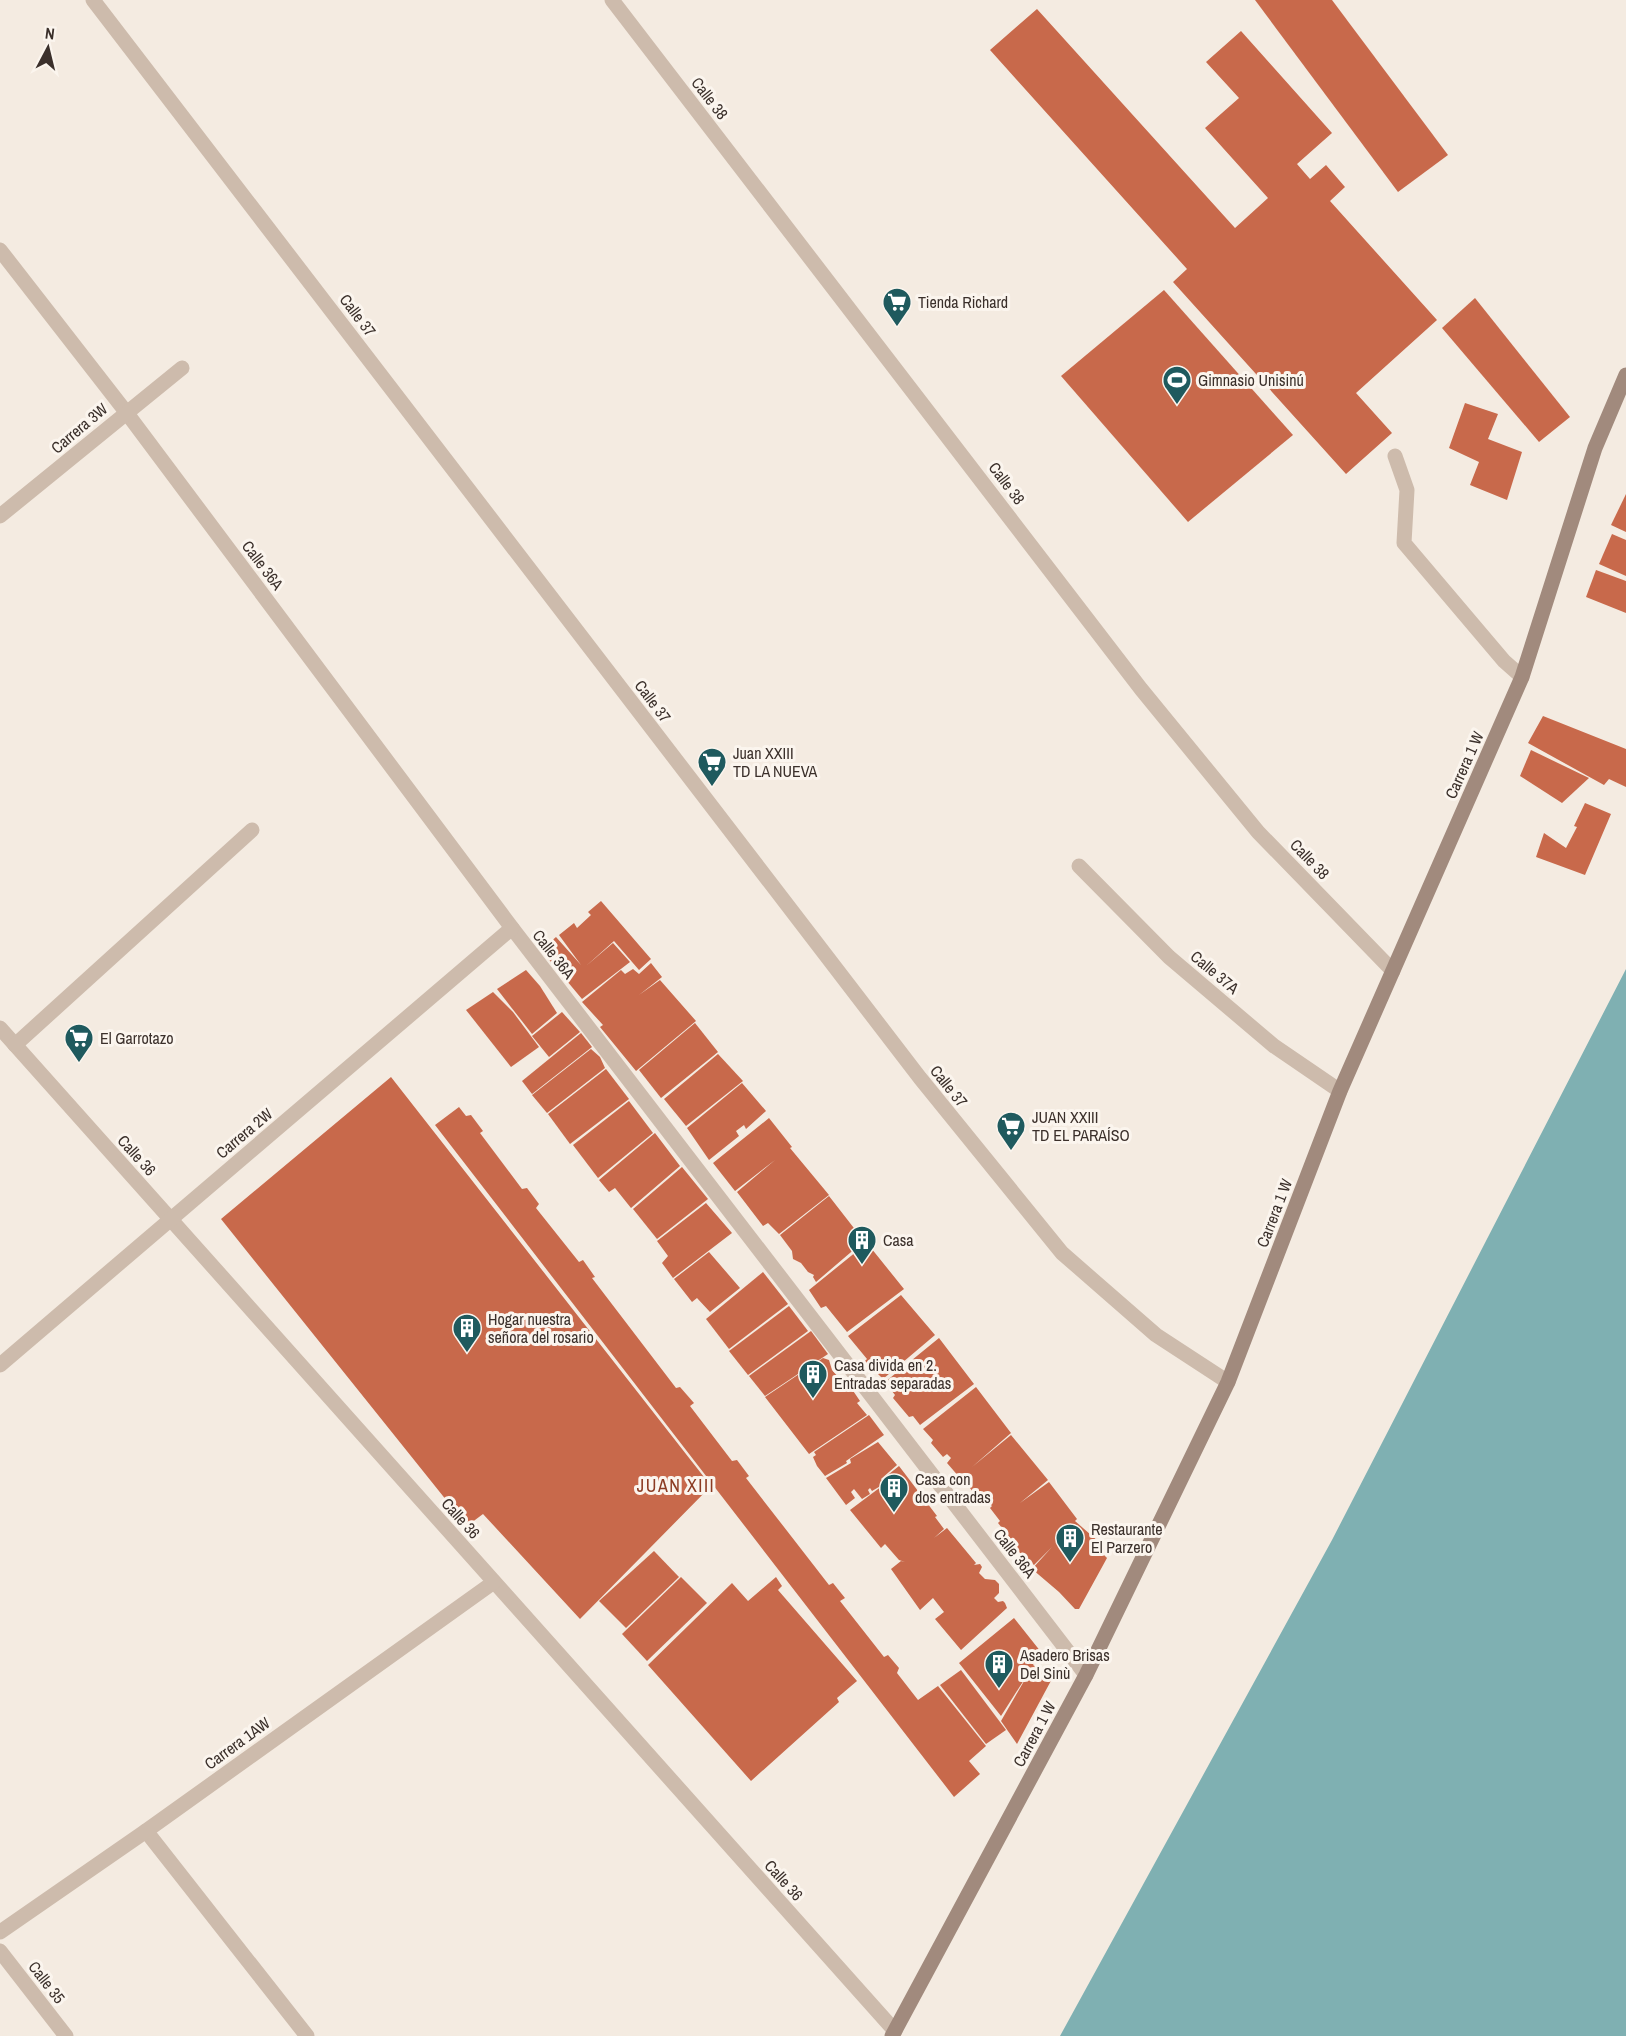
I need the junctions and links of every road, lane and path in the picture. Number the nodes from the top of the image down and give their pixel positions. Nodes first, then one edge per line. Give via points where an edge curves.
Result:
1 (93, 0) edge
2 (612, 0) edge
3 (0, 250) edge
4 (182, 368) dead end
5 (1626, 375) edge
6 (126, 412) junction
7 (1395, 456) dead end
8 (0, 516) edge
9 (1522, 677) junction
10 (252, 830) dead end
11 (1079, 866) dead end
12 (512, 928) junction
13 (1393, 971) junction
14 (0, 1028) edge
15 (15, 1045) junction
16 (1340, 1091) junction
17 (171, 1220) junction
18 (0, 1365) edge
19 (1228, 1382) junction
20 (494, 1582) junction
21 (1086, 1675) junction
22 (146, 1831) junction
23 (0, 1932) edge
24 (0, 1951) edge
25 (893, 2034) edge
26 (66, 2036) edge
27 (307, 2036) edge

1 - 19 street, Calle 37 via 920,1078 1062,1253 1156,1335
2 - 13 street, Calle 38 via 1141,689 1258,832
3 - 6 street, Calle 36A
4 - 6 street, Carrera 3W
5 - 9 street, Carrera 1 W via 1595,448
6 - 8 street, Carrera 3W
6 - 12 street, Calle 36A
7 - 9 street via 1407,490 1404,543
9 - 13 street, Carrera 1 W
10 - 15 street
11 - 16 street, Calle 37A via 1169,957 1274,1046
12 - 17 street, Carrera 2W
12 - 21 street, Calle 36A
13 - 16 street, Carrera 1 W
14 - 15 street, Calle 36
15 - 17 street, Calle 36
16 - 19 street, Carrera 1 W
17 - 18 street, Carrera 2W
17 - 20 street, Calle 36
19 - 21 street, Carrera 1 W
20 - 22 street, Carrera 1AW
20 - 25 street, Calle 36
21 - 25 street, Carrera 1 W
22 - 23 street, Carrera 1AW
22 - 27 street
24 - 26 street, Calle 35

